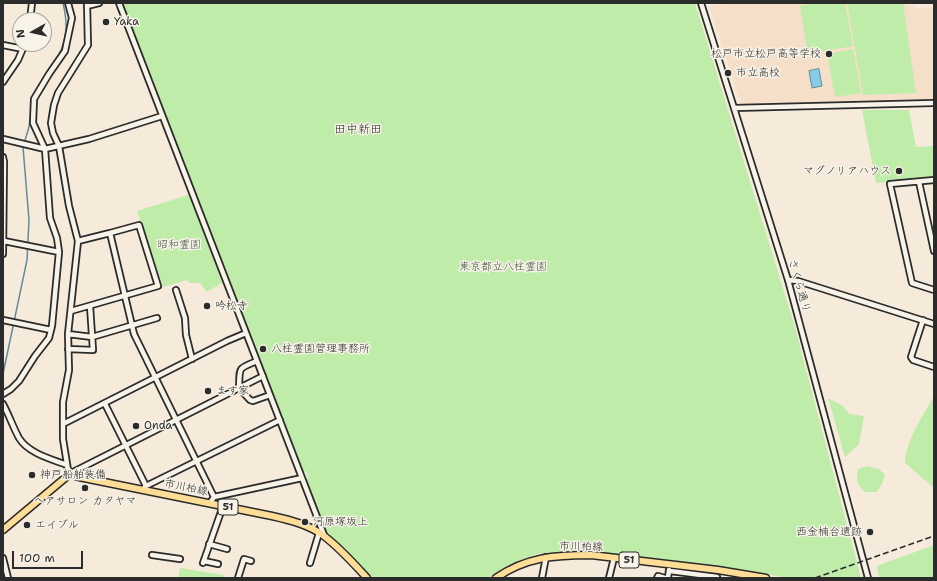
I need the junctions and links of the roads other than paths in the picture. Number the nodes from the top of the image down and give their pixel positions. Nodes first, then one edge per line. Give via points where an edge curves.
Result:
1 (68, 3) edge
2 (99, 3) edge
3 (119, 3) edge
4 (701, 3) edge
5 (87, 5) edge
6 (21, 52) edge
7 (3, 82) edge
8 (934, 103) edge
9 (734, 108) junction
10 (162, 116) junction
11 (3, 139) edge
12 (59, 146) junction
13 (45, 149) junction
14 (3, 157) edge
15 (934, 180) edge
16 (919, 182) junction
17 (110, 234) junction
18 (4, 240) junction
19 (78, 241) junction
20 (934, 251) edge
21 (59, 252) junction
22 (3, 254) edge
23 (788, 280) junction
24 (176, 290) dead end
25 (934, 290) edge
26 (126, 296) junction
27 (90, 306) junction
28 (70, 311) junction
29 (157, 318) dead end
30 (3, 320) edge
31 (923, 320) junction
32 (934, 324) edge
33 (132, 325) junction
34 (51, 330) junction
35 (246, 333) junction
36 (68, 334) junction
37 (92, 337) junction
38 (68, 349) junction
39 (192, 359) junction
40 (257, 361) junction
41 (934, 367) edge
42 (263, 376) junction
43 (155, 378) junction
44 (238, 388) junction
45 (3, 394) edge
46 (270, 395) junction
47 (3, 404) edge
48 (105, 404) junction
49 (176, 419) junction
50 (280, 420) junction
51 (63, 424) junction
52 (126, 445) junction
53 (197, 460) junction
54 (67, 465) junction
55 (71, 473) junction
56 (302, 478) junction
57 (144, 488) junction
58 (214, 497) junction
59 (210, 503) junction
60 (223, 506) junction
61 (3, 530) edge
62 (321, 534) junction
63 (209, 544) junction
64 (227, 549) dead end
65 (152, 555) dead end
66 (546, 557) junction
67 (3, 558) edge
68 (614, 558) junction
69 (180, 559) dead end
70 (251, 561) dead end
71 (310, 563) dead end
72 (218, 564) dead end
73 (669, 568) junction
74 (8, 578) edge
75 (238, 578) edge
76 (367, 578) edge
77 (496, 578) edge
78 (542, 578) edge
79 (609, 578) edge
80 (657, 578) edge
81 (667, 578) edge
82 (718, 578) edge
83 (766, 578) edge
84 (868, 578) edge

1 - 13 street via 72,18 65,51 34,99 33,123
2 - 5 street
3 - 10 street
4 - 9 street, さくら通り
5 - 12 street via 88,44 58,93 51,116 53,133
6 - 7 street
8 - 9 street
9 - 23 street, さくら通り
10 - 12 street
10 - 35 street
11 - 13 street
12 - 13 street
12 - 19 street
13 - 21 street via 50,218
14 - 18 street
15 - 16 street
16 - 20 street
16 - 25 street via 890,184 912,283
17 - 19 street
17 - 26 street
17 - 26 street via 139,224 158,286
18 - 21 street
18 - 22 street
19 - 28 street
21 - 34 street
23 - 31 street
23 - 84 street, さくら通り
24 - 39 street via 185,318
26 - 27 street
26 - 33 street
27 - 28 street
27 - 37 street
28 - 36 street
29 - 33 street
30 - 34 street
31 - 32 street
31 - 41 street via 911,357
33 - 37 street
33 - 43 street
34 - 45 street via 49,338 19,381
35 - 39 street
35 - 40 street
36 - 37 street
36 - 38 street
37 - 38 street via 93,350
38 - 51 street via 69,370 63,402
39 - 43 street
40 - 42 street
40 - 44 street via 241,367
42 - 44 street
42 - 46 street
43 - 48 street
43 - 49 street
44 - 46 street via 253,401
44 - 49 street
46 - 50 street
47 - 54 street via 24,444 35,452
48 - 51 street
48 - 52 street
49 - 52 street
49 - 53 street
50 - 53 street
50 - 56 street
51 - 54 street
52 - 55 street
52 - 57 street
53 - 57 street
53 - 58 street
54 - 55 street
55 - 57 main road, 市川柏線 / 51 via 74,476
55 - 61 main road
56 - 58 street
56 - 62 street
57 - 59 main road, 市川柏線 / 51
58 - 59 street
59 - 60 main road, 市川柏線 / 51
60 - 62 main road, 市川柏線 / 51 via 284,518
60 - 63 street
62 - 71 street
62 - 76 main road, 市川柏線 / 51
63 - 64 street
63 - 72 street via 204,562
65 - 69 street
66 - 68 main road, 市川柏線 / 51 via 578,555
66 - 77 main road, 市川柏線 / 51 via 521,563
66 - 78 street
67 - 74 street
68 - 73 main road, 市川柏線 / 51
68 - 79 street
70 - 75 street via 244,559
73 - 81 street
73 - 82 street
73 - 83 main road, 市川柏線 / 51 via 718,570
80 - 81 street

